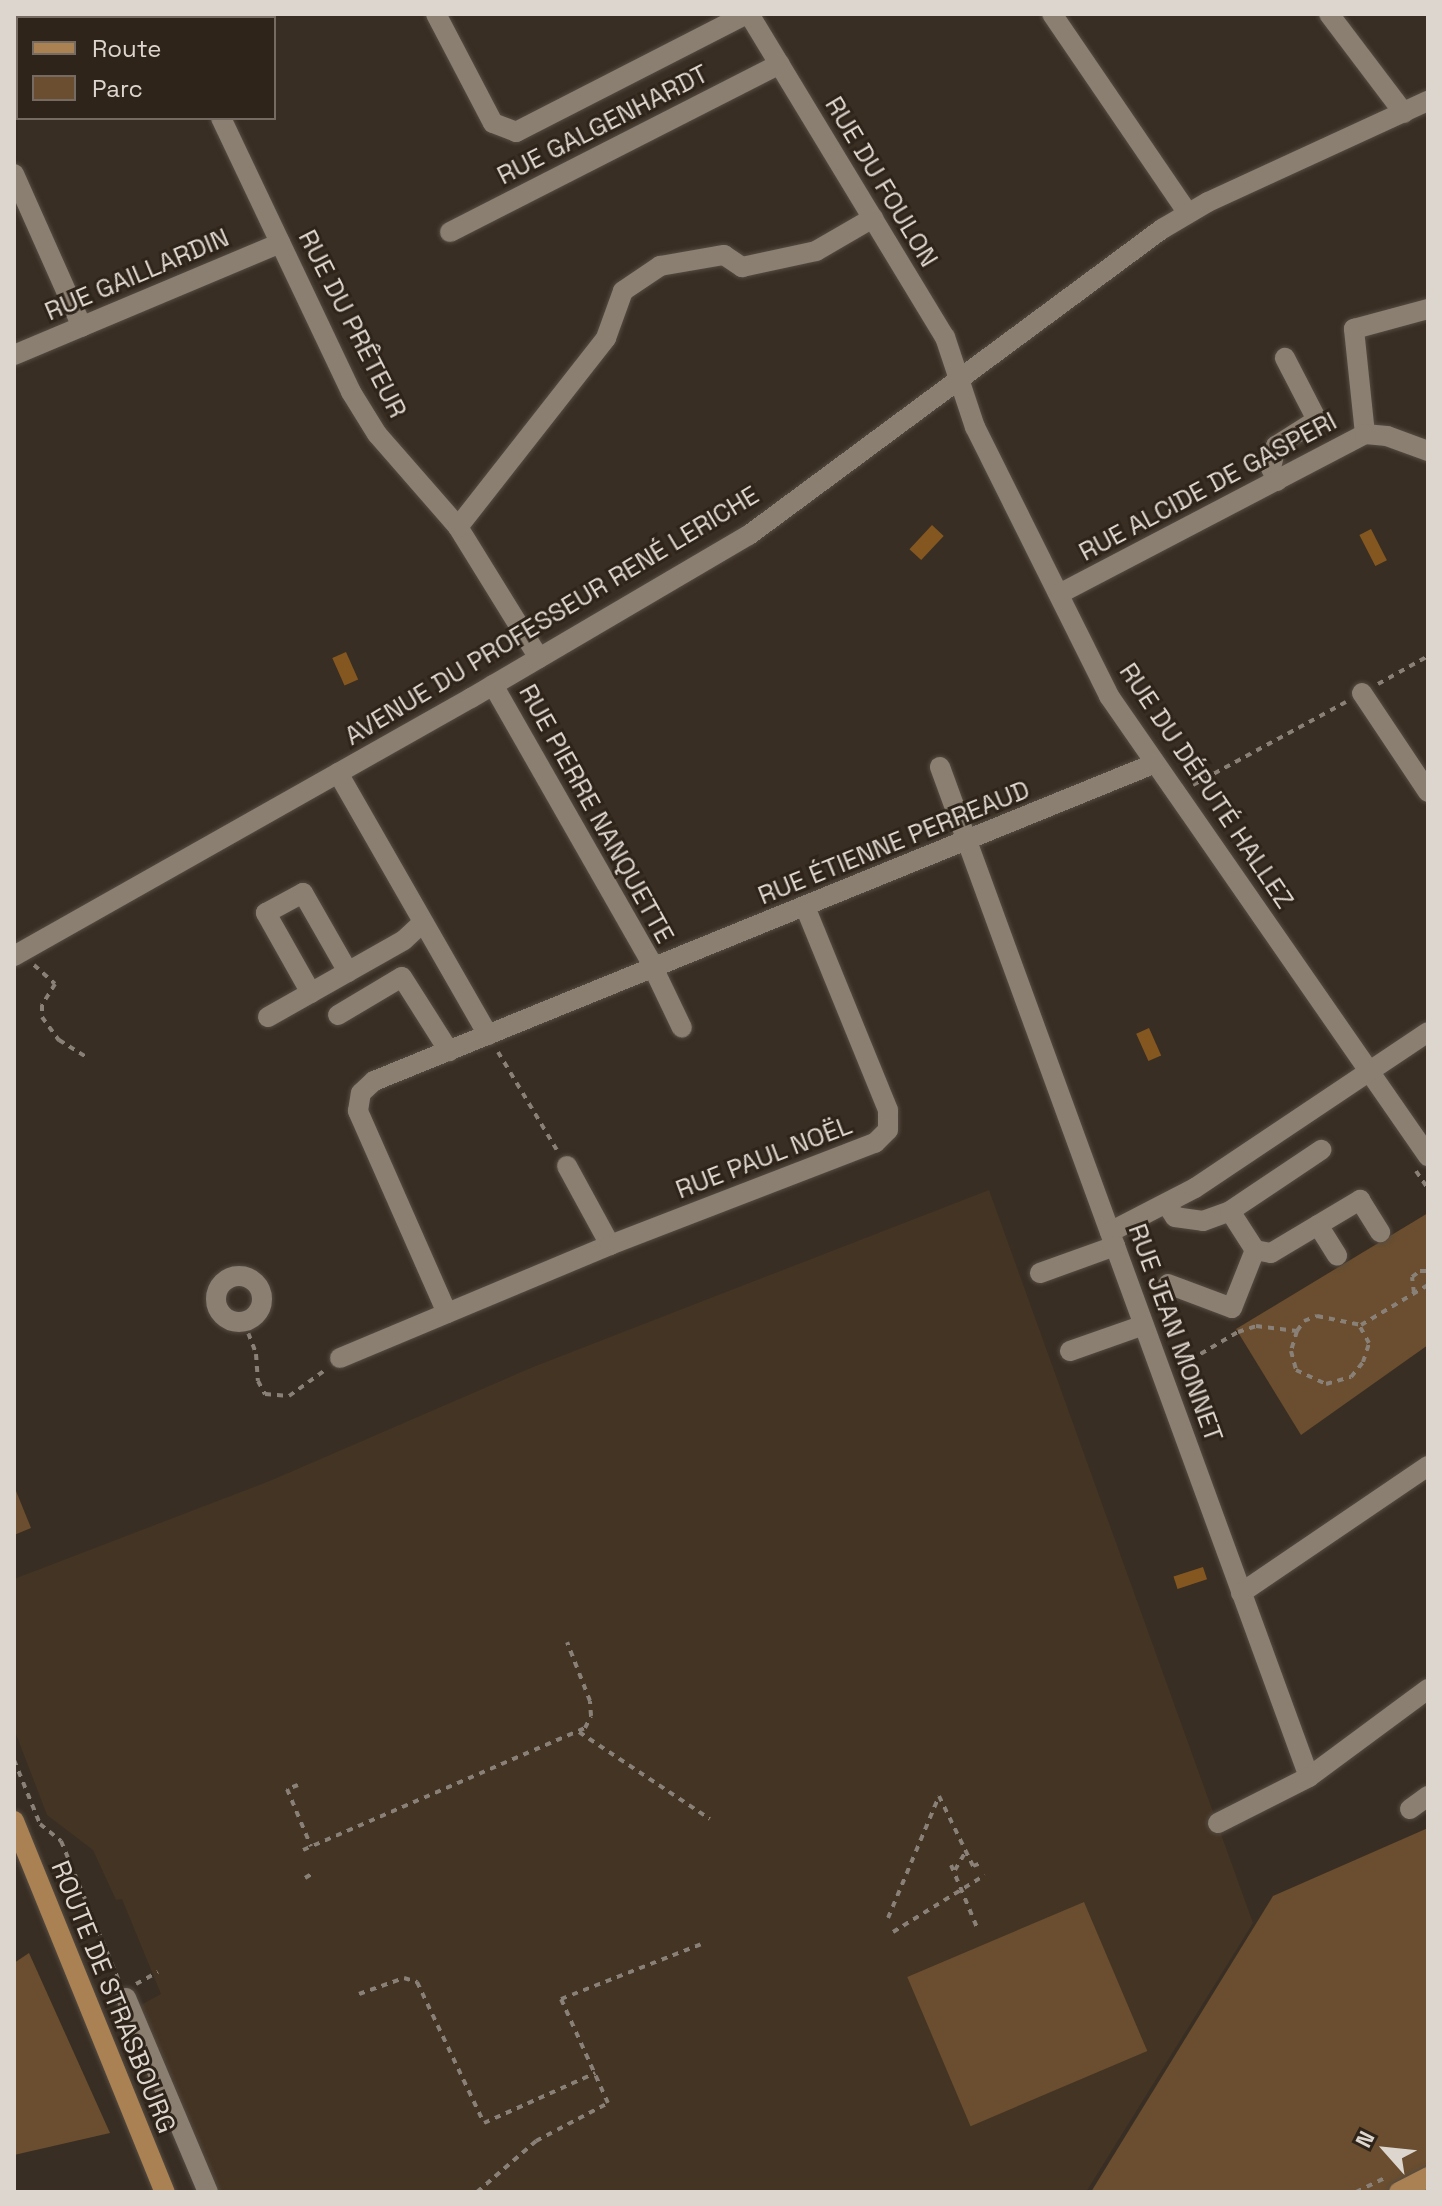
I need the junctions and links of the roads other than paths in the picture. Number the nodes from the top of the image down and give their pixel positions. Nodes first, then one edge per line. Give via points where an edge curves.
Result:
1 (436, 14) edge
2 (748, 14) edge
3 (1052, 14) edge
4 (1329, 14) edge
5 (780, 64) junction
6 (1428, 101) edge
7 (1404, 113) junction
8 (222, 120) edge
9 (14, 174) edge
10 (1188, 213) junction
11 (873, 218) junction
12 (450, 232) dead end
13 (280, 243) junction
14 (1428, 309) edge
15 (82, 327) junction
16 (14, 355) edge
17 (1285, 358) dead end
18 (960, 379) junction
19 (1365, 434) junction
20 (1428, 451) edge
21 (1277, 481) junction
22 (458, 527) junction
23 (1059, 594) junction
24 (539, 658) junction
25 (493, 685) junction
26 (1362, 693) road end
27 (1153, 764) junction
28 (940, 767) dead end
29 (338, 773) junction
30 (1428, 792) edge
31 (969, 839) junction
32 (805, 907) junction
33 (423, 922) junction
34 (23, 960) edge
35 (654, 968) junction
36 (348, 972) junction
37 (311, 993) junction
38 (338, 1015) dead end
39 (268, 1017) dead end
40 (682, 1028) dead end
41 (1428, 1032) edge
42 (488, 1035) junction
43 (449, 1051) junction
44 (1368, 1073) junction
45 (1321, 1150) dead end
46 (1428, 1156) edge
47 (567, 1166) road end
48 (1167, 1205) junction
49 (1230, 1211) junction
50 (1318, 1225) junction
51 (1380, 1232) dead end
52 (1113, 1239) junction
53 (610, 1245) junction
54 (1255, 1250) junction
55 (1337, 1256) dead end
56 (1040, 1273) dead end
57 (1168, 1284) dead end
58 (447, 1313) junction
59 (1144, 1325) junction
60 (1070, 1351) dead end
61 (340, 1358) road end
62 (1428, 1466) edge
63 (1241, 1593) junction
64 (1428, 1689) edge
65 (1309, 1777) junction
66 (1428, 1796) edge
67 (1410, 1809) dead end
68 (14, 1821) edge
69 (1218, 1823) dead end
70 (125, 1994) road end
71 (1428, 2177) edge
72 (165, 2192) edge
73 (208, 2192) edge
74 (1399, 2192) edge

1 - 2 street, RUE DU FOULON via 493,123 516,132
2 - 5 street, RUE DU FOULON
3 - 10 street
4 - 7 street
5 - 11 street, RUE DU FOULON
5 - 12 street, RUE GALGENHARDT
6 - 7 street, AVENUE DU PROFESSEUR RENÉ LERICHE
7 - 10 street, AVENUE DU PROFESSEUR RENÉ LERICHE
8 - 13 street, RUE DU PRÊTEUR
9 - 15 street
10 - 18 street, AVENUE DU PROFESSEUR RENÉ LERICHE via 1109,265
11 - 18 street, RUE DU FOULON via 945,337
11 - 22 street via 816,251 742,267 724,255 660,266 623,291 606,338
13 - 15 street, RUE GAILLARDIN
13 - 22 street, RUE DU PRÊTEUR via 370,424
14 - 19 street via 1354,329
15 - 16 street, RUE GAILLARDIN
17 - 21 street via 1317,420 1276,446 1271,456
18 - 23 street, RUE DU DÉPUTÉ HALLEZ via 975,427
18 - 24 street, AVENUE DU PROFESSEUR RENÉ LERICHE via 749,535
19 - 20 street, RUE ALCIDE DE GASPERI
19 - 21 street, RUE ALCIDE DE GASPERI
21 - 23 street, RUE ALCIDE DE GASPERI
22 - 24 street, RUE DU PRÊTEUR
23 - 27 street, RUE DU DÉPUTÉ HALLEZ via 1109,696
24 - 25 street, AVENUE DU PROFESSEUR RENÉ LERICHE
25 - 29 street, AVENUE DU PROFESSEUR RENÉ LERICHE
25 - 35 street, RUE PIERRE NANQUETTE
26 - 30 street
27 - 31 street, RUE ÉTIENNE PERREAUD
27 - 44 street, RUE DU DÉPUTÉ HALLEZ via 1270,925
28 - 31 street, RUE JEAN MONNET
29 - 33 street
29 - 34 street, AVENUE DU PROFESSEUR RENÉ LERICHE
31 - 32 street, RUE ÉTIENNE PERREAUD
31 - 52 street, RUE JEAN MONNET
32 - 35 street, RUE ÉTIENNE PERREAUD
32 - 53 street, RUE PAUL NOËL via 888,1110 888,1130 875,1143
33 - 36 street via 404,940
33 - 42 street
35 - 40 street
35 - 42 street, RUE ÉTIENNE PERREAUD
36 - 37 street
36 - 37 street via 303,893 266,913
37 - 39 street
38 - 43 street via 402,977
41 - 44 street
42 - 43 street, RUE ÉTIENNE PERREAUD
43 - 58 street, RUE ÉTIENNE PERREAUD via 374,1081 361,1093 358,1111
44 - 46 street, RUE DU DÉPUTÉ HALLEZ
44 - 48 street
45 - 49 street
47 - 53 street
48 - 49 street via 1175,1217 1203,1221
48 - 52 street
49 - 54 street
50 - 51 street via 1360,1200
50 - 54 street via 1271,1253
50 - 55 street
52 - 56 street
52 - 59 street, RUE JEAN MONNET
53 - 58 street, RUE PAUL NOËL
54 - 57 street via 1232,1308
58 - 61 street, RUE PAUL NOËL
59 - 60 street
59 - 63 street, RUE JEAN MONNET
62 - 63 street
63 - 65 street, RUE JEAN MONNET
64 - 65 street
65 - 69 street
66 - 67 street
68 - 72 main road, ROUTE DE STRASBOURG
70 - 73 street
71 - 74 main road

